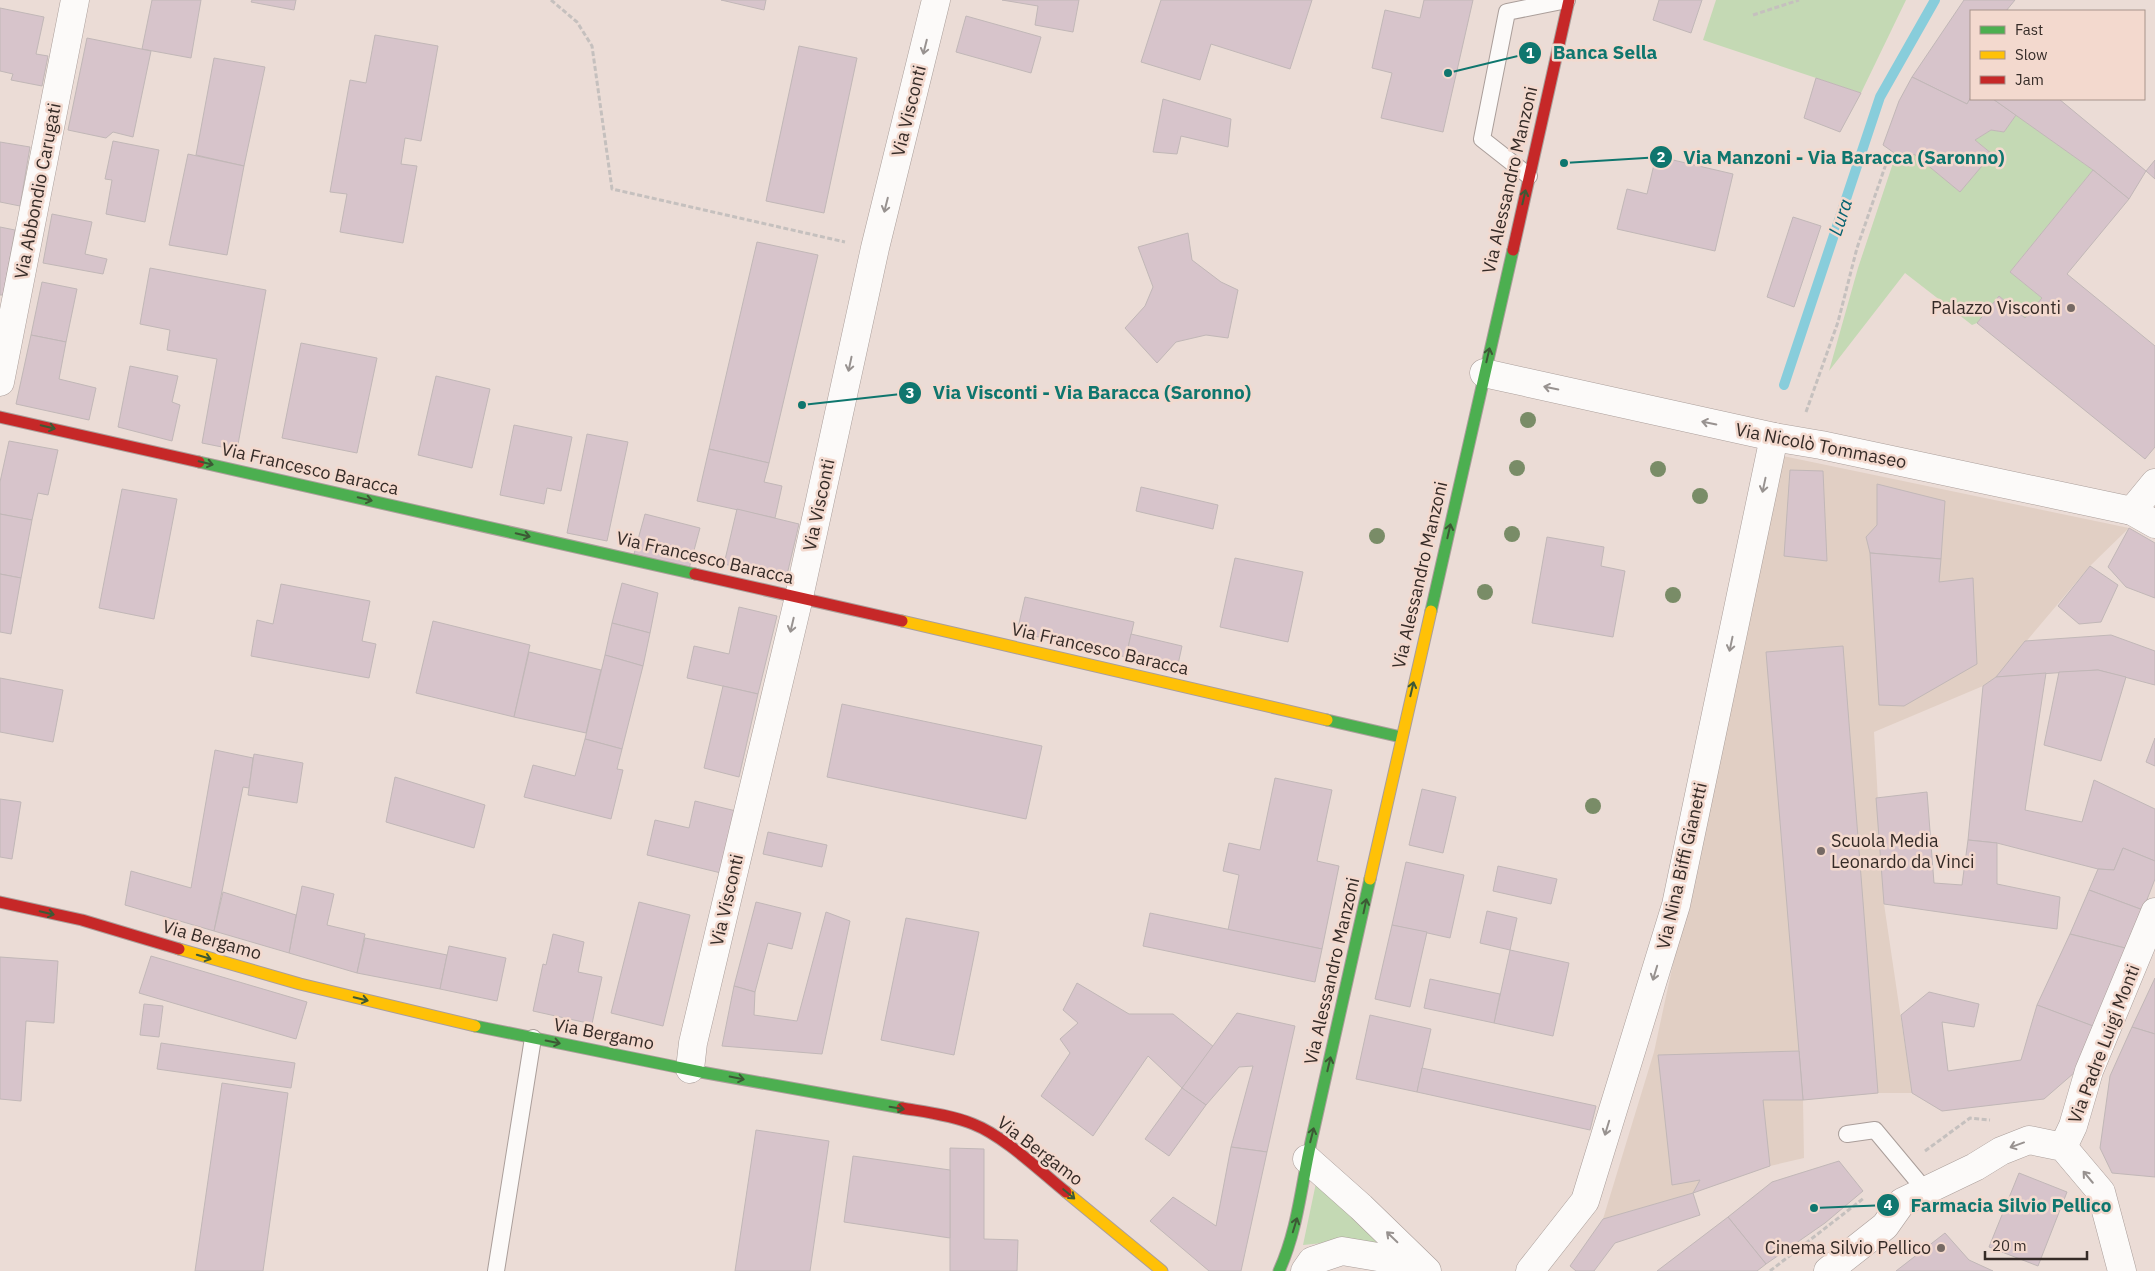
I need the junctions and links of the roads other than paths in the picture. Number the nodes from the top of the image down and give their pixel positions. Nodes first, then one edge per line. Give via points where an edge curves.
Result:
1 (75, 0) edge
2 (936, 0) edge
3 (1568, 0) edge
4 (1529, 176) junction
5 (1484, 373) junction
6 (0, 382) edge
7 (0, 417) edge
8 (1785, 439) junction
9 (2155, 482) edge
10 (2144, 517) edge
11 (799, 598) junction
12 (1402, 737) junction
13 (0, 902) edge
14 (2155, 912) edge
15 (533, 1038) junction
16 (690, 1069) junction
17 (1847, 1134) dead end
18 (2063, 1148) junction
19 (1307, 1159) junction
20 (1925, 1190) junction
21 (496, 1271) edge
22 (1162, 1271) edge
23 (1278, 1271) edge
24 (1305, 1271) edge
25 (1410, 1271) edge
26 (1427, 1271) edge
27 (1530, 1271) edge
28 (1828, 1271) edge
29 (2122, 1271) edge

1 - 6 street, Via Abbondio Carugati
2 -> 11 street, Via Visconti via 875,248
3 - 4 street, Via Alessandro Manzoni
3 - 4 lane via 1507,12 1482,139
5 -> 4 street, Via Alessandro Manzoni
8 -> 5 street, Via Nicolò Tommaseo
12 -> 5 street, Via Alessandro Manzoni
7 -> 11 street, Via Francesco Baracca
8 - 10 street, Via Nicolò Tommaseo
8 -> 27 street, Via Nina Biffi Gianetti via 1676,905 1585,1201
9 - 10 street
11 - 12 street, Via Francesco Baracca
11 -> 16 street, Via Visconti via 693,1043
19 -> 12 street, Via Alessandro Manzoni
13 -> 15 street, Via Bergamo via 106,927 299,984
14 - 18 street, Via Padre Luigi Monti via 2089,1071
15 -> 16 street, Via Bergamo
15 - 21 lane
16 -> 22 street, Via Bergamo via 943,1115 974,1124 1032,1164
17 - 20 lane via 1874,1130
18 -> 20 street via 2029,1140
29 -> 18 street via 2101,1192
23 -> 19 street, Via Alessandro Manzoni via 1284,1262 1298,1213
26 -> 19 street
20 - 28 street via 1902,1202 1885,1226
24 - 25 street via 1312,1261 1342,1251 1384,1258

